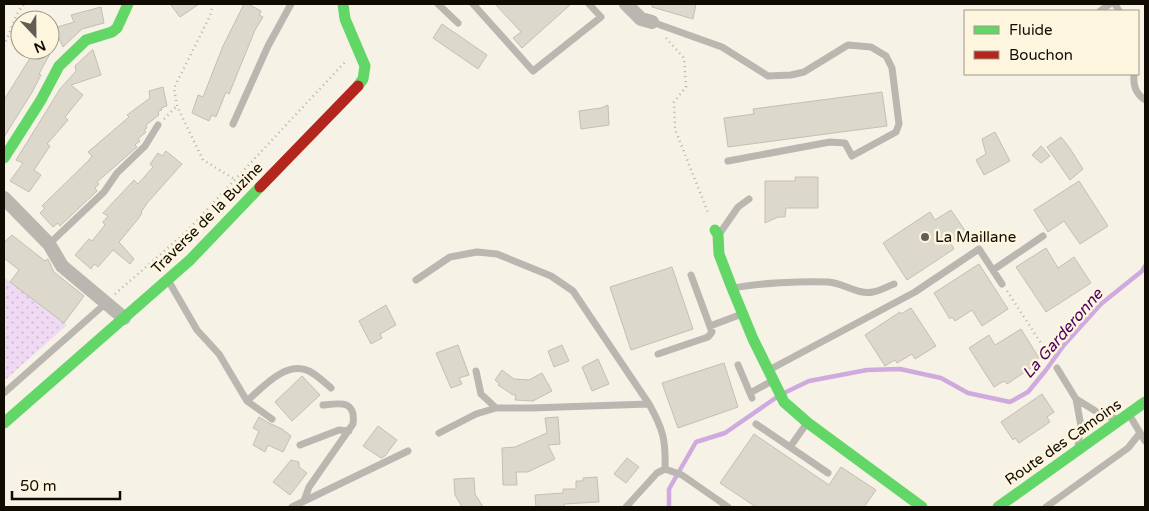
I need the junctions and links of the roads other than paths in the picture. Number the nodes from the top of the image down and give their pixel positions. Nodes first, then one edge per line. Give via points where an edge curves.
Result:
1 (128, 4) edge
2 (291, 4) edge
3 (343, 4) edge
4 (438, 4) edge
5 (473, 4) edge
6 (589, 4) edge
7 (626, 4) edge
8 (652, 22) joint
9 (458, 23) dead end
10 (1134, 75) edge
11 (1145, 100) edge
12 (233, 124) dead end
13 (158, 125) road end
14 (4, 158) edge
15 (728, 161) dead end
16 (4, 198) edge
17 (749, 199) dead end
18 (717, 233) joint
19 (1043, 236) dead end
20 (49, 244) junction
21 (993, 270) junction
22 (691, 275) dead end
23 (168, 280) junction
24 (416, 280) dead end
25 (894, 284) dead end
26 (1002, 284) road end
27 (732, 288) junction
28 (106, 303) junction
29 (743, 314) junction
30 (124, 318) junction
31 (710, 326) junction
32 (658, 354) dead end
33 (738, 365) dead end
34 (1057, 368) dead end
35 (476, 371) dead end
36 (772, 379) junction
37 (331, 388) dead end
38 (4, 393) edge
39 (1076, 399) junction
40 (247, 401) junction
41 (1145, 402) edge
42 (649, 404) junction
43 (323, 405) dead end
44 (496, 408) junction
45 (1124, 417) junction
46 (272, 419) dead end
47 (4, 423) edge
48 (808, 423) junction
49 (756, 424) dead end
50 (349, 431) junction
51 (439, 433) dead end
52 (1140, 433) junction
53 (1145, 441) edge
54 (300, 445) dead end
55 (790, 447) junction
56 (1077, 450) junction
57 (408, 451) dead end
58 (665, 469) junction
59 (828, 473) dead end
60 (304, 501) junction
61 (910, 502) edge
62 (292, 507) edge
63 (626, 507) edge
64 (728, 507) edge
65 (922, 507) edge
66 (998, 507) edge
67 (1046, 507) edge

1 - 14 street via 118,28 86,40 58,66 41,100
2 - 12 lane
3 - 23 street, Traverse de la Buzine via 345,18 365,66 358,86
4 - 9 lane
5 - 6 lane via 533,71 601,17
7 - 8 street via 641,19
8 - 15 lane via 722,46 768,76 804,72 848,46 871,47 886,56 892,68 899,124 896,132 852,156 845,143 830,142
10 - 11 lane via 1133,84
13 - 20 lane via 145,146 117,173 104,192
16 - 20 street
17 - 18 lane via 738,207
18 - 27 street via 719,254
19 - 21 lane
20 - 28 street via 62,266
21 - 26 lane
21 - 36 lane via 979,248 915,292
22 - 31 lane
23 - 30 street, Traverse de la Buzine
23 - 40 lane via 197,330 219,354
24 - 42 lane via 450,257 477,252 497,254 551,276 573,291
25 - 27 lane via 872,292 859,292 829,282
27 - 29 street
28 - 30 street
28 - 38 lane
29 - 31 lane
29 - 36 street
30 - 47 street, Traverse de la Buzine
31 - 32 lane via 712,332 708,337
33 - 36 lane via 751,396
34 - 39 lane
35 - 44 lane via 481,394
36 - 48 street via 784,402
37 - 40 lane via 308,370 281,372
39 - 45 lane via 1102,415
39 - 56 lane via 1081,426
40 - 46 lane
41 - 45 street, Route des Camoins
42 - 44 lane
42 - 58 lane via 660,424 666,445
43 - 50 lane via 340,403 350,406 354,413
44 - 51 lane via 476,414
45 - 52 lane
45 - 56 street, Route des Camoins
48 - 55 lane
48 - 61 street
49 - 55 lane
50 - 54 lane via 339,430
50 - 60 lane via 309,488
52 - 53 lane
52 - 67 lane via 1128,448
55 - 59 lane
56 - 66 street, Route des Camoins
57 - 60 lane
58 - 63 lane via 649,480
58 - 64 lane via 682,475
60 - 62 lane
61 - 65 street

